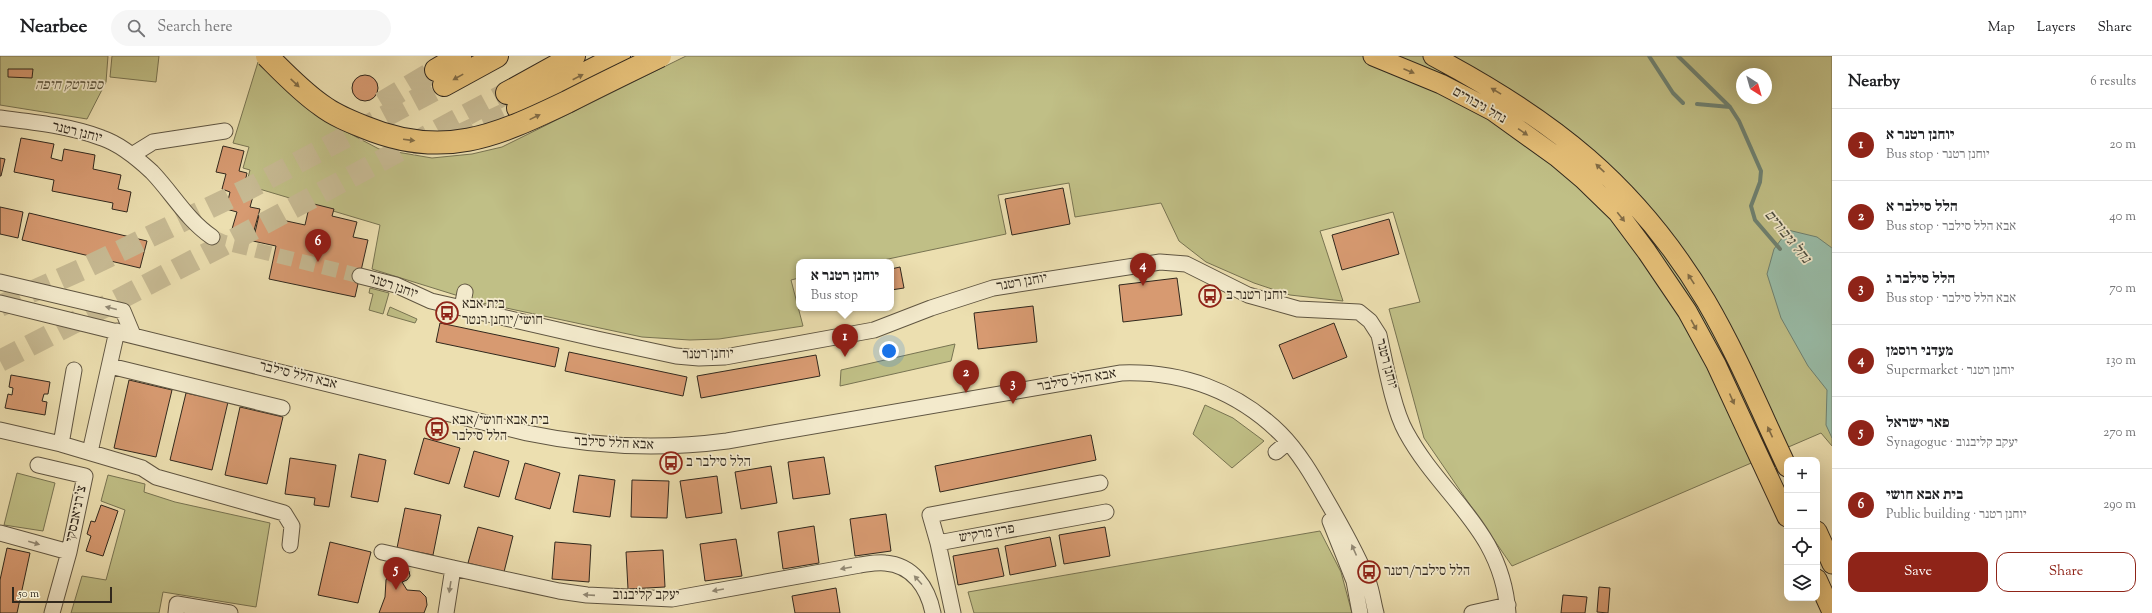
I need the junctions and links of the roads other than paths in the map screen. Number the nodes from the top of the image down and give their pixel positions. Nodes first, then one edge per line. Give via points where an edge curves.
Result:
1 (267, 56) edge
2 (460, 56) edge
3 (497, 56) edge
4 (574, 56) edge
5 (619, 56) edge
6 (660, 56) edge
7 (1373, 56) edge
8 (1433, 56) edge
9 (0, 118) edge
10 (225, 131) dead end
11 (132, 155) junction
12 (212, 237) tunnel mouth
13 (360, 276) tunnel mouth
14 (0, 282) edge
15 (465, 292) dead end
16 (0, 303) edge
17 (462, 308) junction
18 (117, 331) junction
19 (133, 335) junction
20 (110, 366) junction
21 (74, 370) dead end
22 (282, 408) dead end
23 (0, 430) edge
24 (1288, 442) junction
25 (61, 444) junction
26 (90, 452) junction
27 (1276, 452) dead end
28 (1784, 461) edge
29 (38, 465) dead end
30 (1100, 483) dead end
31 (1317, 484) junction
32 (1106, 512) dead end
33 (1784, 512) edge
34 (0, 534) edge
35 (1820, 538) edge
36 (938, 543) junction
37 (290, 545) dead end
38 (68, 552) junction
39 (382, 552) dead end
40 (1832, 564) edge
41 (453, 568) junction
42 (1820, 586) edge
43 (1508, 609) edge
44 (1832, 612) edge
45 (52, 613) edge
46 (176, 613) edge
47 (230, 613) edge
48 (446, 613) edge
49 (933, 613) edge
50 (953, 613) edge
51 (1360, 613) edge
52 (1376, 613) edge
53 (1472, 613) edge

1 -> 6 highway, bridge via 322,106 343,118 399,139 435,143 487,137 515,127
3 -> 2 highway via 440,78
4 -> 5 highway via 513,101
7 -> 33 main road, נחל גיבורים via 1441,84 1493,111 1557,157 1618,213 1648,252 1687,311 1712,357
28 -> 8 main road, נחל גיבורים via 1706,302 1678,258 1642,210 1590,158 1526,110
9 - 11 street, יוחנן רטנר via 65,128 103,138
10 - 11 street via 153,142
11 - 12 street, יוחנן רטנר via 167,189 191,220
13 - 17 street, יוחנן רטנר via 396,285 430,300
19 -> 14 street via 123,311
15 - 17 street
16 - 18 street, אבא הלל סילבר
17 - 43 street, יוחנן רטנר via 676,356 725,357 874,330 993,288 1160,262 1186,264 1248,295 1298,309 1358,312 1370,322 1379,335 1405,430 1417,450 1489,544 1498,564
18 - 19 street, אבא הלל סילבר
18 - 20 street
19 - 24 street, אבא הלל סילבר via 520,431 570,442 602,445 674,446 727,441 1120,373 1147,372 1178,377 1220,392 1250,407
20 - 22 street
20 - 26 street
21 - 25 street
23 - 25 street
24 - 27 street
24 - 31 street, אבא הלל סילבר
25 - 26 street
26 - 37 street via 142,468 156,477 284,513 292,526
29 - 38 street, צ'רניאבסקי via 85,476
30 - 36 street via 930,515
31 - 51 street, אבא הלל סילבר via 1354,580
52 -> 31 street, אבא הלל סילבר via 1368,581 1350,541
32 - 36 street, פרץ מרקיש
34 -> 38 street, צ'רניאבסקי
35 - 40 main road
36 - 50 street
38 - 45 street, צ'רניאבסקי
39 - 41 street, יעקב קליבנוב
41 -> 48 street
49 -> 41 street, יעקב קליבנוב via 930,600 919,580 905,568 885,563 672,599 587,595
42 - 44 main road
43 - 53 street
46 - 47 street via 177,604

